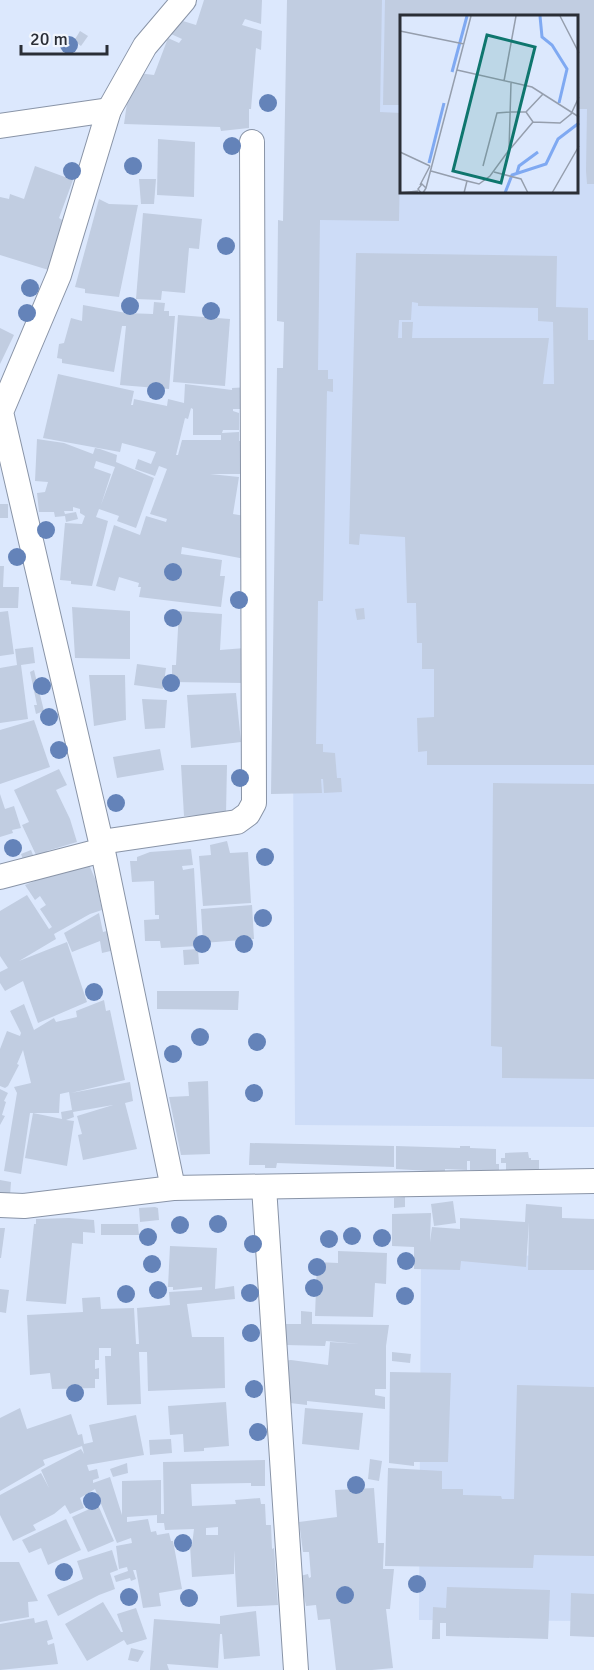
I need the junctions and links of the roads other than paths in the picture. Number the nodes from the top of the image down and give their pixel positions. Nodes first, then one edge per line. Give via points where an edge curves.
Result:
1 (184, 0) edge
2 (109, 110) junction
3 (0, 126) edge
4 (252, 142) dead end
5 (0, 413) edge
6 (102, 846) junction
7 (0, 877) edge
8 (594, 1181) edge
9 (264, 1187) junction
10 (173, 1188) junction
11 (0, 1205) edge
12 (296, 1670) edge

1 - 2 street via 145,46
2 - 3 street
2 - 5 street via 58,275
4 - 6 street via 254,803 237,822
5 - 6 street
6 - 7 street
6 - 10 street
8 - 9 street
9 - 10 street
9 - 12 street
10 - 11 street via 24,1206

